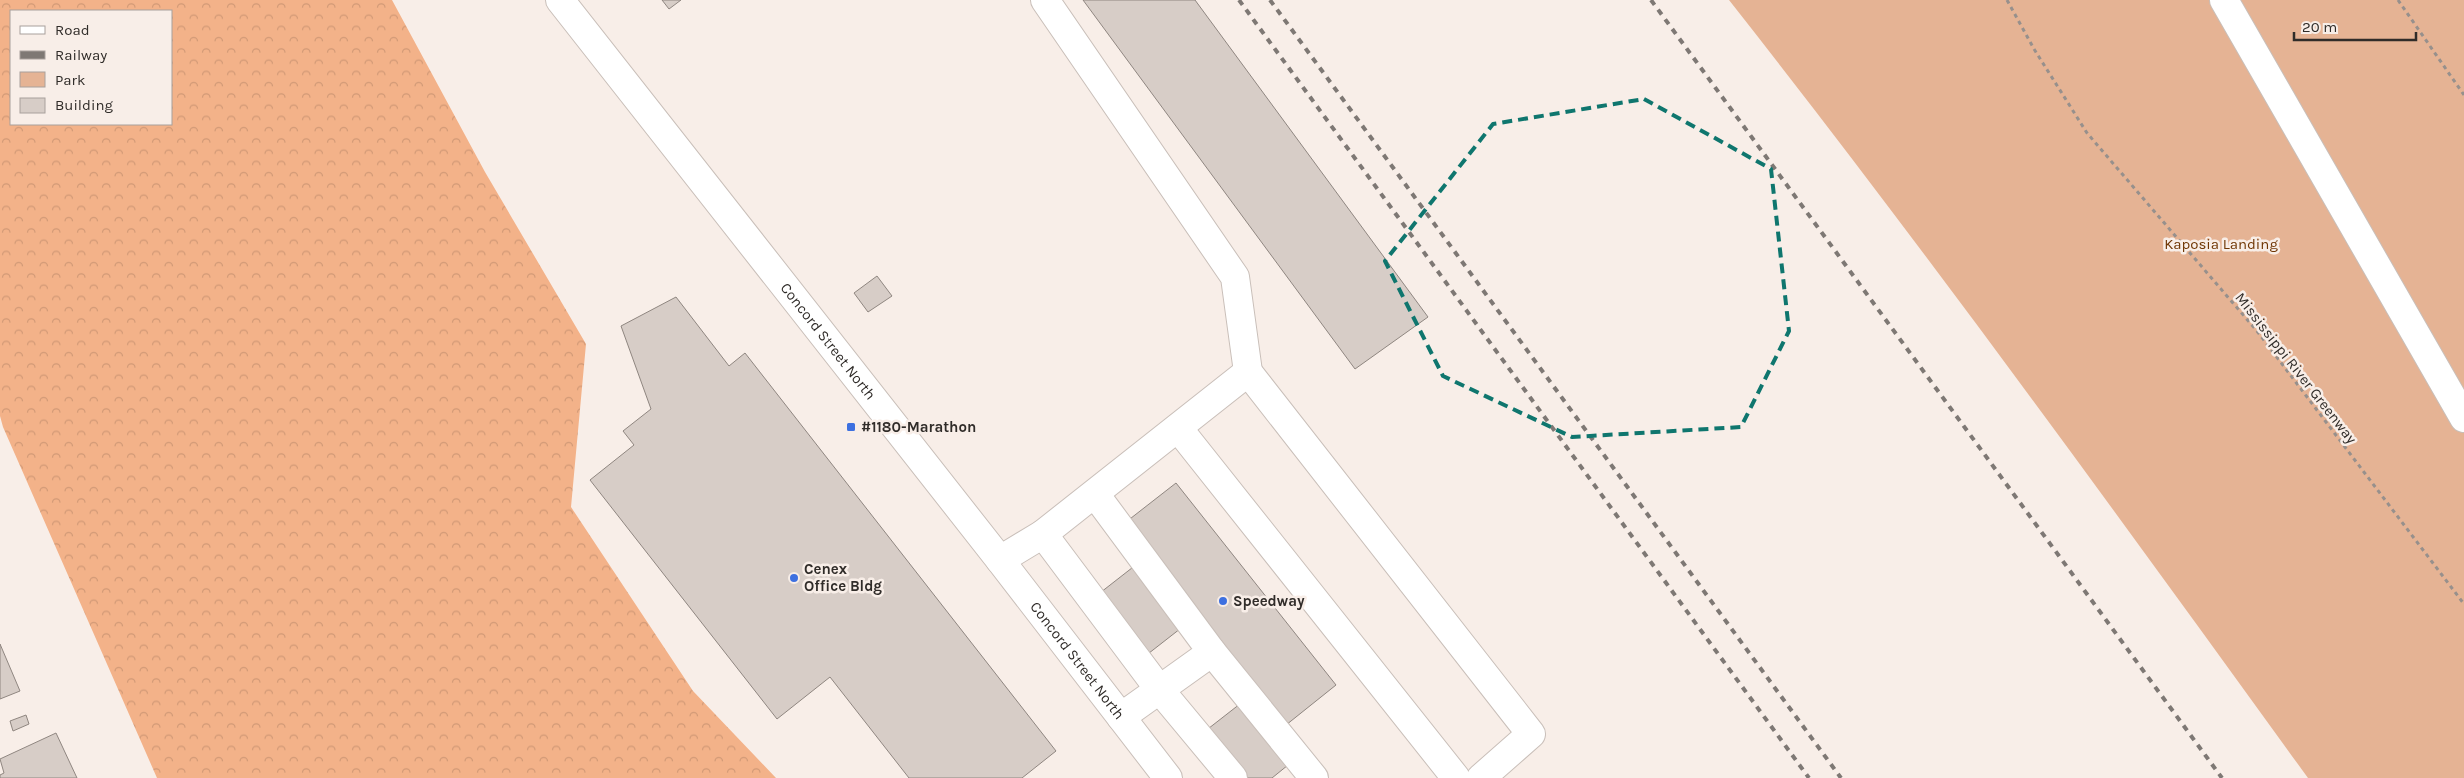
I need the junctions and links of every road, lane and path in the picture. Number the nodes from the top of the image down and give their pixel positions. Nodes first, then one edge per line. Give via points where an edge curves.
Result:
1 (560, 0) edge
2 (1045, 0) edge
3 (2007, 0) edge
4 (2224, 0) edge
5 (2398, 0) edge
6 (2464, 95) edge
7 (1248, 372) junction
8 (2464, 418) edge
9 (1178, 428) junction
10 (1095, 494) junction
11 (1043, 534) junction
12 (1000, 560) junction
13 (2464, 604) edge
14 (1212, 652) junction
15 (1159, 689) junction
16 (1120, 717) junction
17 (1168, 778) edge
18 (1233, 778) edge
19 (1314, 778) edge
20 (1456, 778) edge
21 (1481, 778) edge

1 - 12 main road, Concord Street North
2 - 7 main road via 1235,277
3 - 13 path, Mississippi River Greenway via 2087,133 2257,331
4 - 8 main road
5 - 6 path
7 - 9 main road
7 - 21 main road via 1531,734
9 - 10 main road
9 - 20 main road
10 - 11 main road
10 - 14 main road
11 - 12 main road
11 - 15 main road
12 - 16 main road, Concord Street North
14 - 15 main road
14 - 19 main road
15 - 16 main road
15 - 18 main road
16 - 17 main road, Concord Street North

